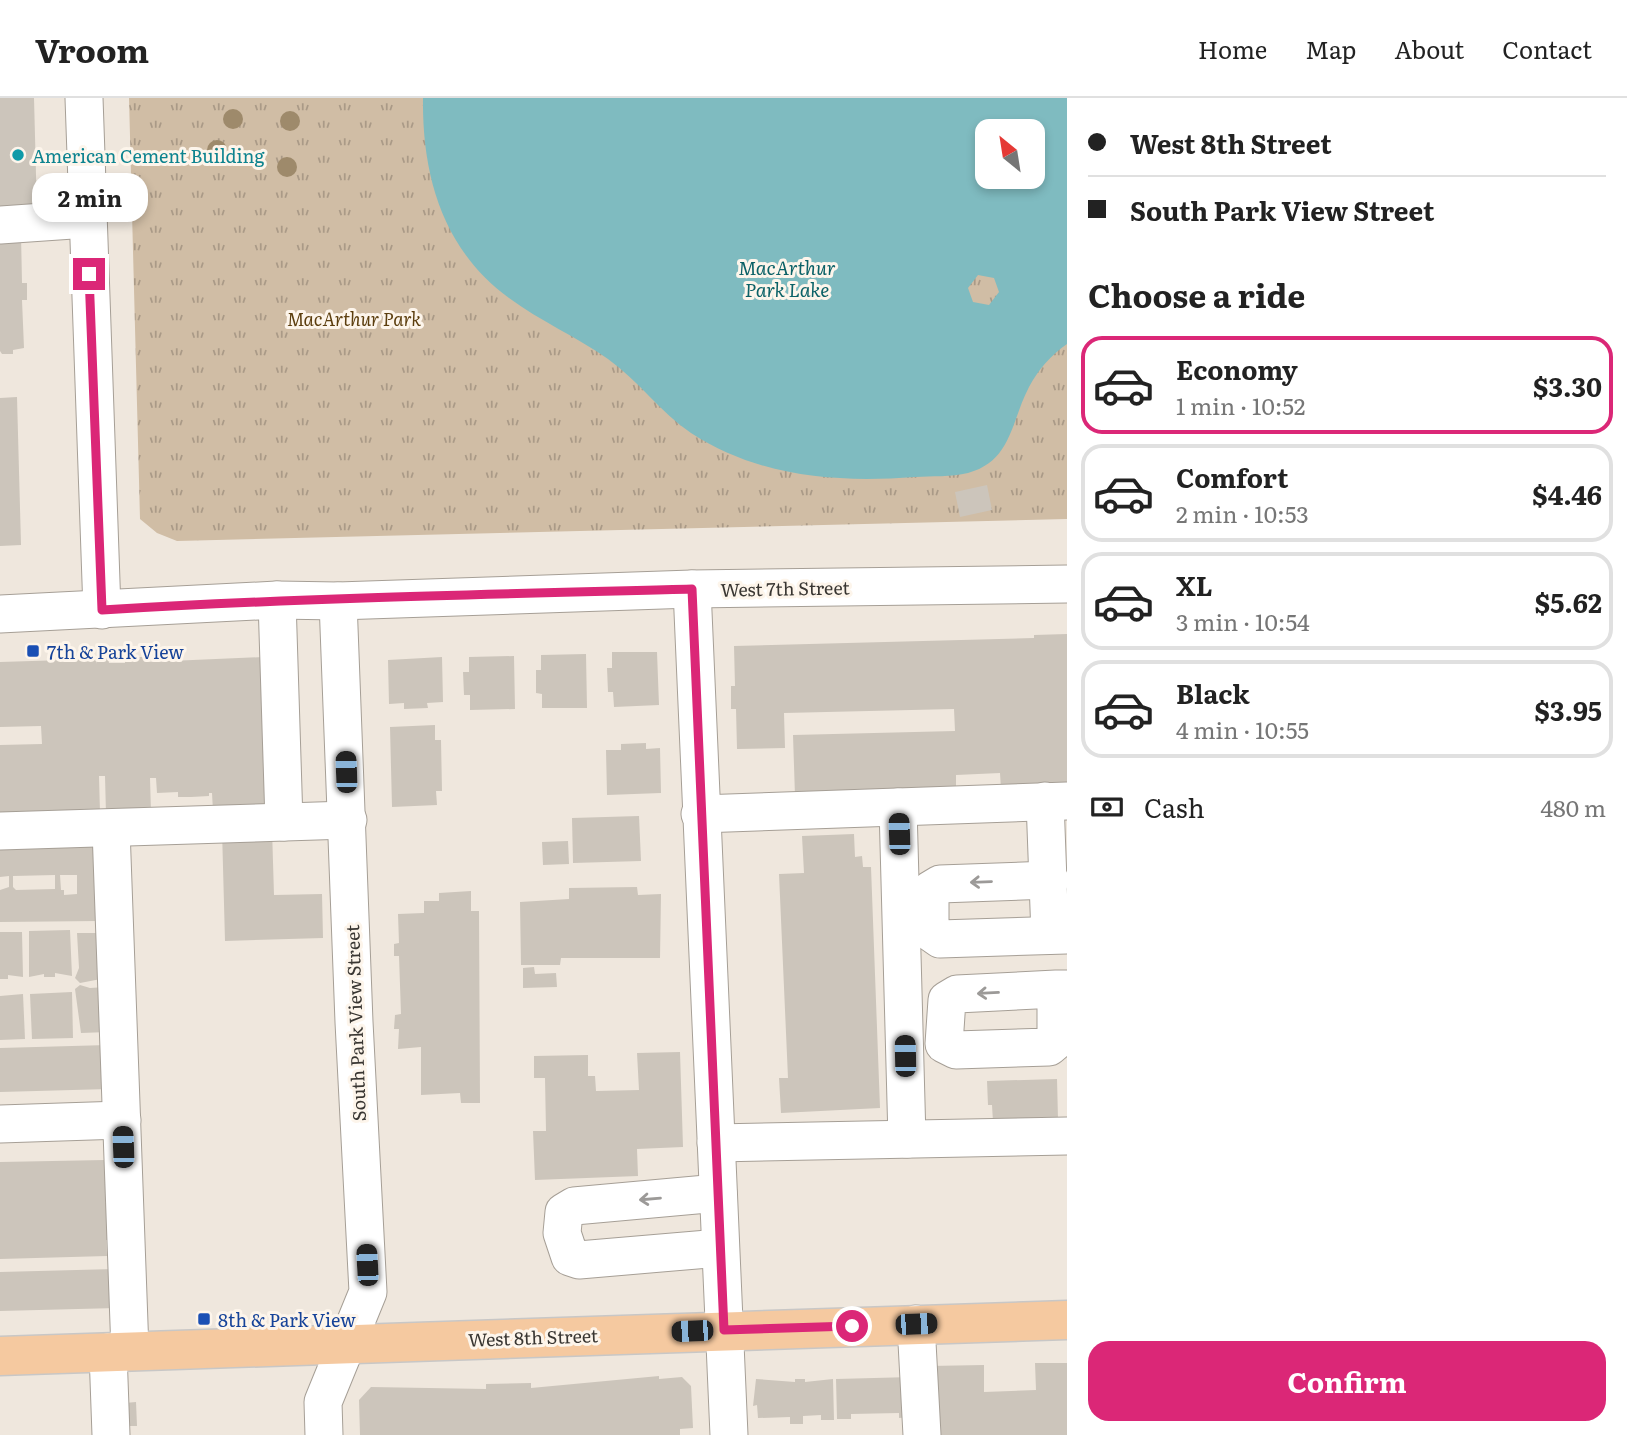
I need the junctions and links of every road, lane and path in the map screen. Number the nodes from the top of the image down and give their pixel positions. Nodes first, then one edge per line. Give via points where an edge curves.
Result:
1 (83, 98) edge
2 (88, 219) junction
3 (0, 225) edge
4 (1067, 584) edge
5 (692, 589) junction
6 (277, 600) junction
7 (338, 601) junction
8 (102, 610) junction
9 (0, 614) edge
10 (1056, 801) edge
11 (898, 807) junction
12 (700, 814) junction
13 (348, 820) junction
14 (284, 822) junction
15 (111, 829) junction
16 (0, 831) edge
17 (1049, 880) junction
18 (1058, 935) edge
19 (122, 1120) junction
20 (0, 1124) edge
21 (1067, 1136) edge
22 (907, 1139) junction
23 (716, 1143) junction
24 (718, 1193) junction
25 (720, 1248) junction
26 (1067, 1320) edge
27 (916, 1324) junction
28 (724, 1330) junction
29 (346, 1344) junction
30 (119, 1352) junction
31 (0, 1356) edge
32 (111, 1435) edge
33 (303, 1435) edge
34 (324, 1435) edge
35 (729, 1435) edge
36 (922, 1435) edge

1 - 2 street
2 - 3 street
2 - 8 street
4 - 5 street, West 7th Street
5 - 7 street, West 7th Street
5 - 12 street
6 - 7 street, West 7th Street
6 - 8 street, West 7th Street
6 - 14 street
7 - 13 street, South Park View Street
8 - 9 street, West 7th Street
10 - 11 street
10 - 17 street
11 - 12 street
11 - 22 street
12 - 23 street
13 - 14 street
13 - 29 street, South Park View Street via 368,1292
14 - 15 street
15 - 16 street
15 - 19 street
17 - 18 street
17 -> 18 street via 940,884 930,890 930,932 940,939
19 - 20 street
19 - 30 street
21 - 22 street
22 - 23 street
23 - 24 street
24 - 25 street
24 -> 25 street via 574,1206 564,1212 562,1233 570,1257 579,1259
25 - 28 street
26 - 27 main road, West 8th Street
27 - 28 main road, West 8th Street
27 - 36 street
28 - 29 main road, West 8th Street
28 - 35 street
29 - 30 main road, West 8th Street
29 - 34 street, South Park View Street via 323,1402
30 - 31 main road, West 8th Street
30 - 32 street
33 - 34 street

